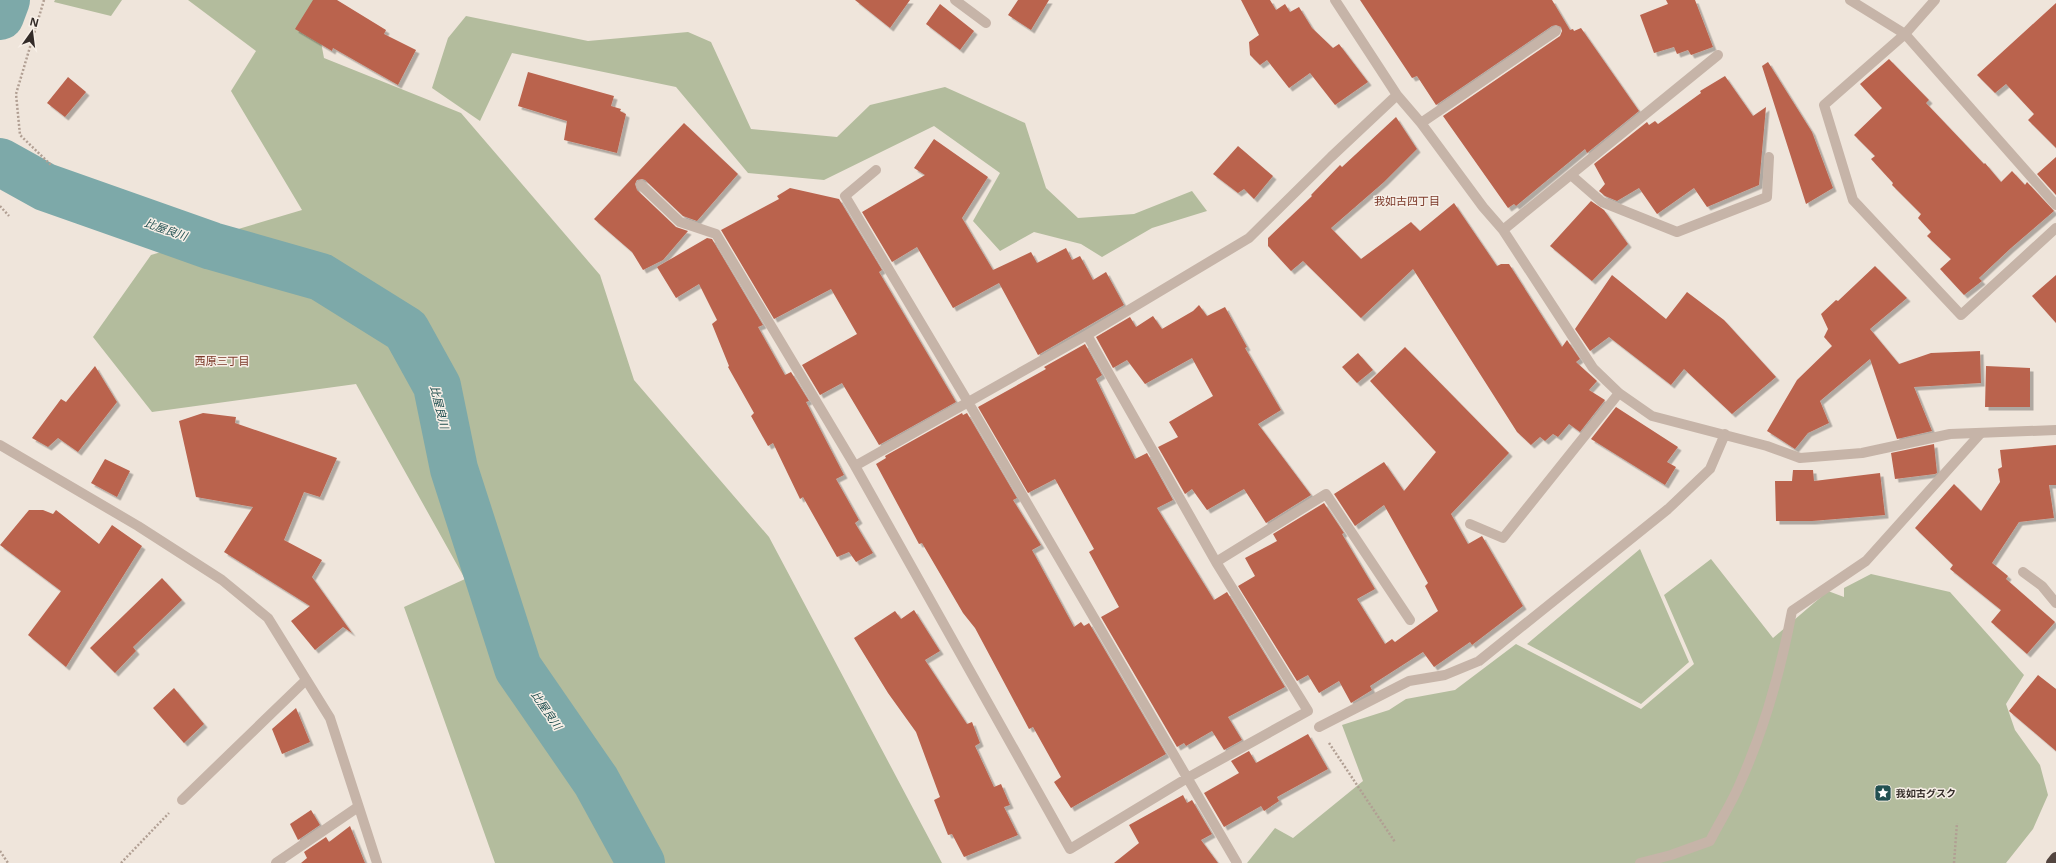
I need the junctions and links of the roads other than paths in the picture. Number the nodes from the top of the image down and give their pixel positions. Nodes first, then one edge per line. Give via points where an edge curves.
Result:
1 (954, 0) edge
2 (1335, 0) edge
3 (1850, 0) edge
4 (1935, 0) edge
5 (986, 23) dead end
6 (1556, 31) dead end
7 (1906, 34) junction
8 (1718, 55) dead end
9 (1397, 95) junction
10 (1421, 122) junction
11 (1769, 157) dead end
12 (876, 170) dead end
13 (1571, 175) junction
14 (641, 185) dead end
15 (2056, 205) edge
16 (2056, 228) edge
17 (1503, 230) junction
18 (1087, 335) junction
19 (1619, 393) junction
20 (968, 402) junction
21 (2056, 430) edge
22 (1981, 433) junction
23 (1725, 434) junction
24 (0, 445) edge
25 (855, 466) junction
26 (1470, 524) dead end
27 (1216, 562) junction
28 (2023, 572) dead end
29 (2056, 603) edge
30 (1410, 620) dead end
31 (306, 680) junction
32 (1319, 727) road end
33 (1189, 777) junction
34 (182, 800) road end
35 (358, 807) junction
36 (2056, 858) edge
37 (276, 863) edge
38 (377, 863) edge
39 (1237, 863) edge
40 (1640, 863) edge
41 (2052, 863) edge

1 - 5 street
2 - 9 street
3 - 7 street
4 - 7 street
6 - 10 street
7 - 15 street
7 - 16 street via 1824,105 1853,200 1961,315
8 - 13 street
9 - 10 street
9 - 18 street via 1249,238
10 - 17 street via 1483,207
11 - 13 street via 1767,197 1677,232 1602,202
12 - 20 street via 845,196
13 - 17 street
14 - 25 street via 680,222 716,234
17 - 19 street via 1593,368
18 - 20 street
18 - 27 street
19 - 23 street via 1652,416
19 - 26 street via 1503,538
20 - 25 street
20 - 33 street
21 - 22 street
22 - 23 street via 1950,434 1862,453 1800,458
22 - 40 street via 1866,562 1792,611 1770,701 1741,782 1710,841
23 - 32 street via 1710,469 1668,510 1479,661 1445,675 1409,681
24 - 31 street via 138,526 222,580 268,618
25 - 33 street via 1070,849
27 - 30 street via 1326,494
27 - 33 street via 1308,711
28 - 29 street via 2042,586
31 - 34 street
31 - 35 street via 330,718
33 - 39 street
35 - 37 street
35 - 38 street
36 - 41 highway

